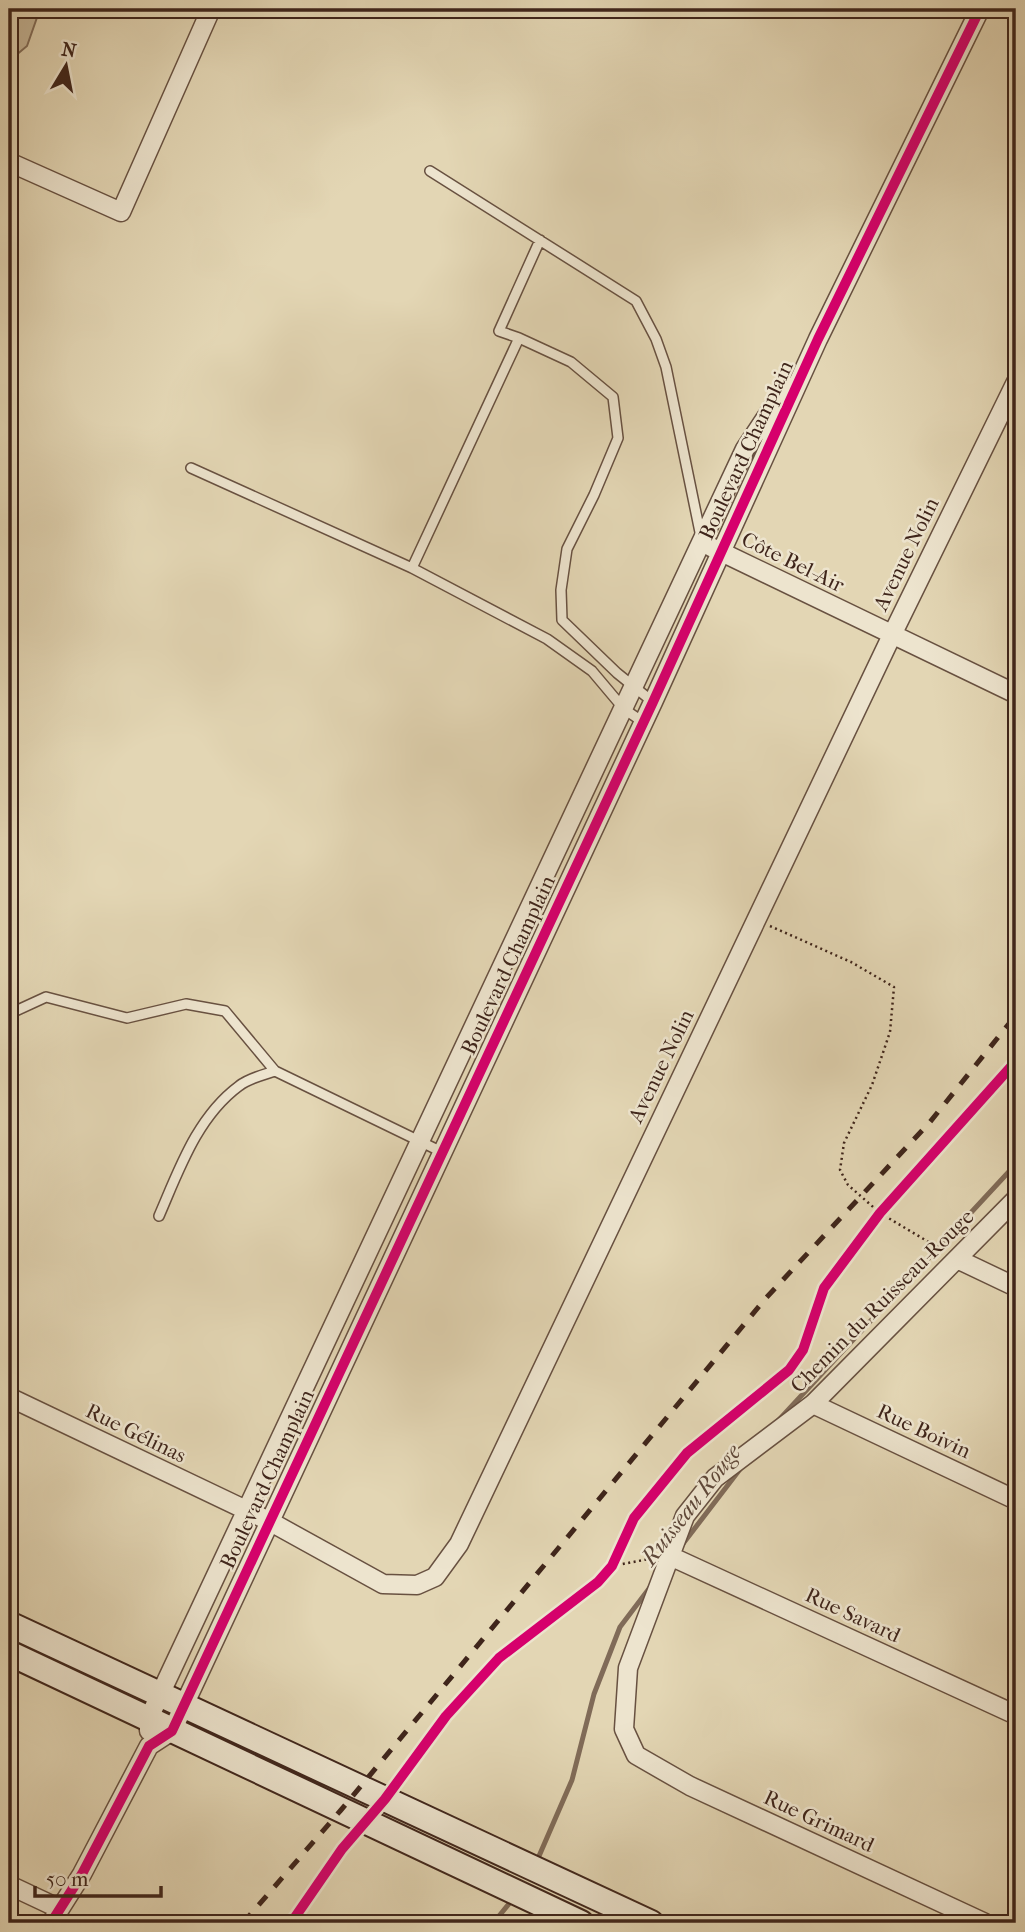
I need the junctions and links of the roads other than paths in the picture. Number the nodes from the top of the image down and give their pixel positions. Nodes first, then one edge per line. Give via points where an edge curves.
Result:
1 (211, 9) edge
2 (980, 9) edge
3 (9, 162) edge
4 (430, 171) dead end
5 (540, 240) junction
6 (519, 338) junction
7 (818, 339) junction
8 (1016, 382) edge
9 (191, 468) dead end
10 (702, 542) junction
11 (720, 552) junction
12 (412, 568) junction
13 (892, 635) junction
14 (635, 688) junction
15 (1016, 694) edge
16 (653, 702) junction
17 (624, 709) junction
18 (643, 722) junction
19 (9, 1014) edge
20 (275, 1070) junction
21 (420, 1141) junction
22 (442, 1152) junction
23 (1016, 1199) edge
24 (159, 1216) dead end
25 (957, 1259) junction
26 (1016, 1287) edge
27 (9, 1397) edge
28 (813, 1404) junction
29 (1016, 1500) edge
30 (244, 1510) junction
31 (269, 1521) junction
32 (670, 1556) junction
33 (9, 1624) edge
34 (9, 1653) edge
35 (159, 1694) junction
36 (184, 1704) junction
37 (1016, 1715) edge
38 (149, 1718) junction
39 (172, 1731) junction
40 (149, 1746) junction
41 (636, 1755) joint
42 (9, 1885) edge
43 (56, 1916) edge
44 (581, 1923) edge
45 (651, 1923) edge
46 (985, 1923) edge

1 - 3 street via 121,212
2 - 7 street, Boulevard Champlain
4 - 5 lane
5 - 6 lane via 499,331
5 - 10 lane via 636,301 666,368
6 - 12 lane
6 - 14 lane via 571,362 613,397 618,438 567,549 562,620
7 - 10 street, Boulevard Champlain via 745,449
7 - 11 street, Boulevard Champlain
8 - 13 street, Avenue Nolin
9 - 12 lane
10 - 11 street, Côte Bel-Air
10 - 14 street, Boulevard Champlain
11 - 13 street, Côte Bel-Air
11 - 16 street, Boulevard Champlain
12 - 17 lane via 547,639 592,671
13 - 15 street, Côte Bel-Air
13 - 31 street, Avenue Nolin via 459,1544 435,1577 417,1585 383,1584
14 - 16 lane
14 - 17 street, Boulevard Champlain
16 - 18 street, Boulevard Champlain
17 - 18 lane
17 - 21 street, Boulevard Champlain
18 - 22 street, Boulevard Champlain
19 - 20 lane via 46,997 127,1018 186,1004 225,1011
20 - 21 lane
20 - 24 lane via 241,1084 212,1110 183,1159
21 - 22 lane
21 - 30 street, Boulevard Champlain
22 - 31 street, Boulevard Champlain
23 - 25 street, Chemin du Ruisseau-Rouge
25 - 26 street
25 - 28 street, Chemin du Ruisseau-Rouge
27 - 30 street, Rue Gélinas
28 - 29 street, Rue Boivin
28 - 32 street, Chemin du Ruisseau-Rouge via 715,1478 685,1516
30 - 31 street, Avenue Nolin
30 - 35 street, Boulevard Champlain
31 - 36 street, Boulevard Champlain
32 - 37 street, Rue Savard
32 - 41 street, Chemin du Ruisseau-Rouge via 628,1668 624,1729
33 - 35 main road
34 - 38 main road
35 - 36 main road
35 - 38 street, Boulevard Champlain
36 - 39 street, Boulevard Champlain
36 - 45 main road
38 - 39 main road
38 - 40 street, Boulevard Champlain
39 - 40 street, Boulevard Champlain
39 - 44 main road
40 - 43 street, Boulevard Champlain
41 - 46 street, Rue Grimard via 690,1786
42 - 43 street

